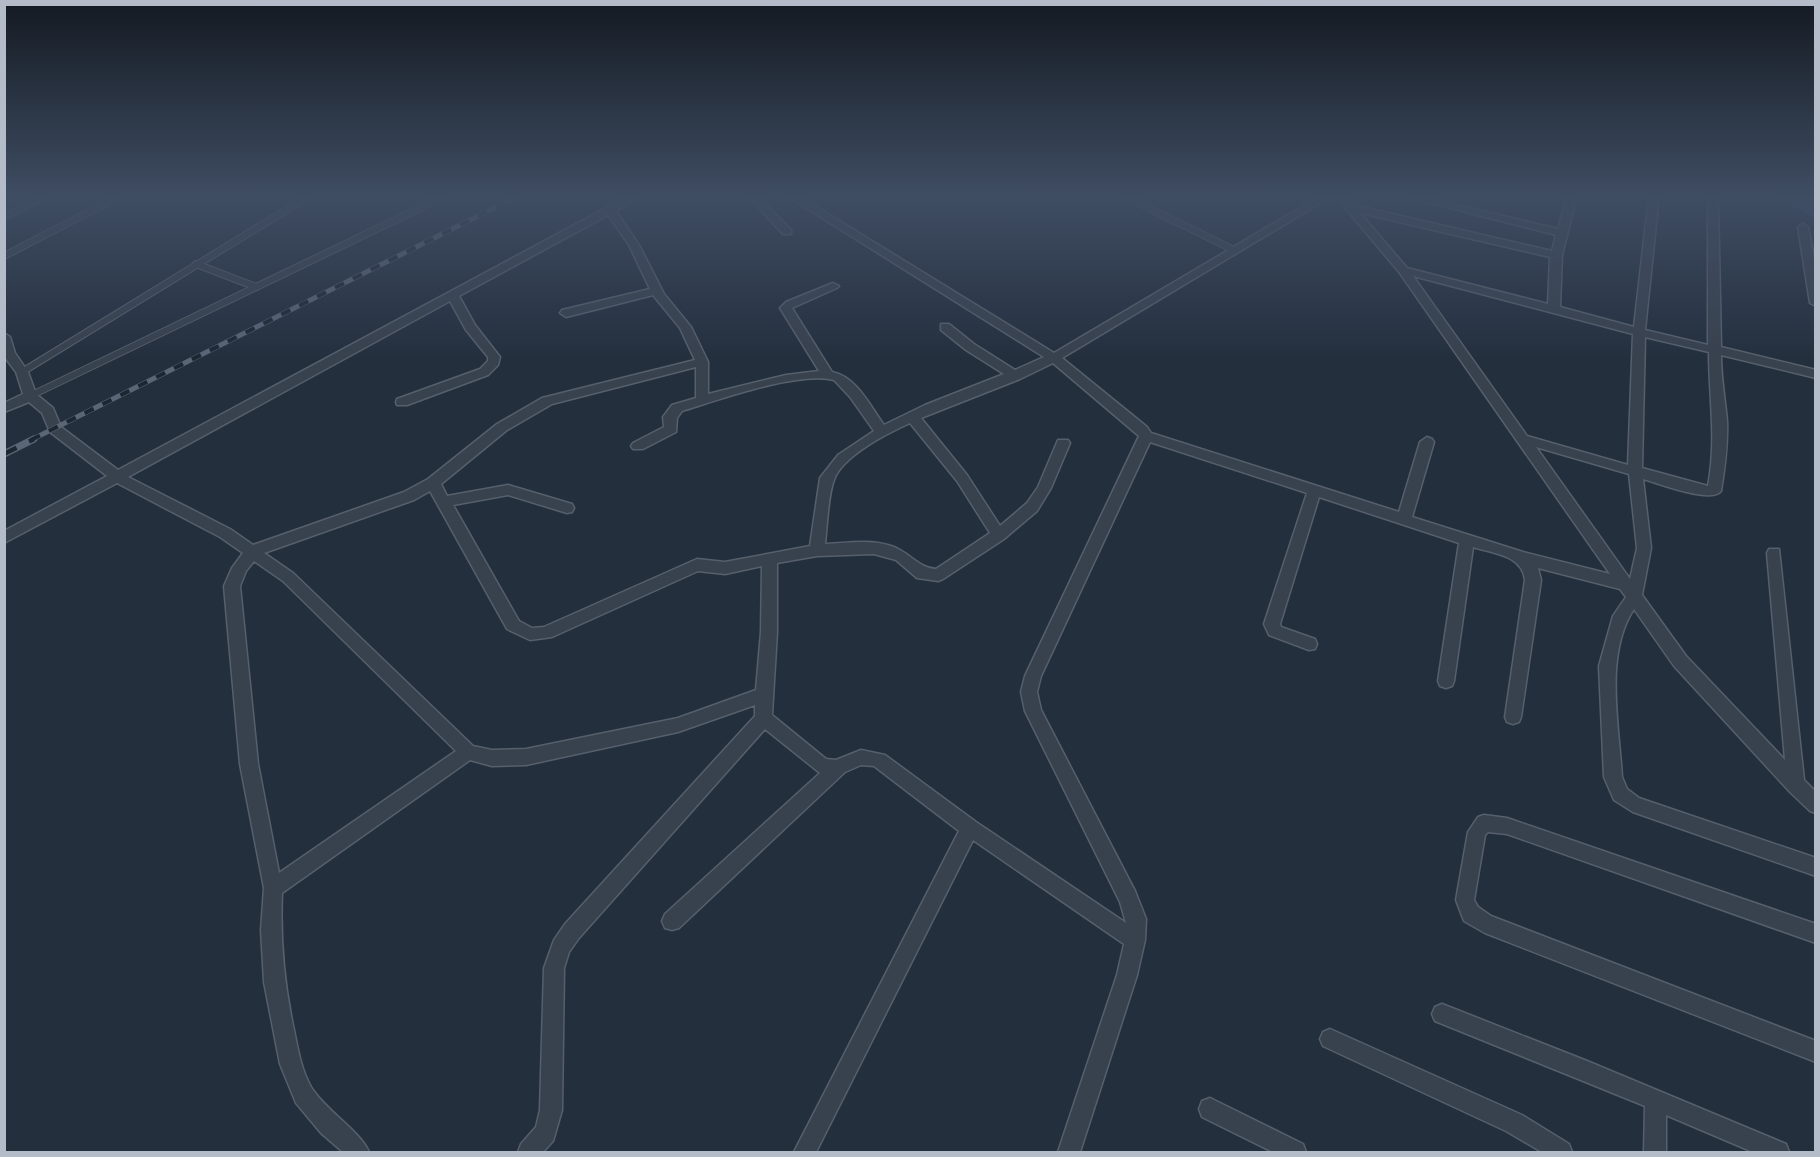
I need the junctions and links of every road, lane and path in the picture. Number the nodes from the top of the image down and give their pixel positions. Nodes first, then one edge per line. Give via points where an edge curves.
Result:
1 (219, 250) edge
2 (332, 250) edge
3 (534, 250) edge
4 (636, 250) edge
5 (882, 250) edge
6 (1234, 250) edge
7 (1387, 250) edge
8 (1537, 250) edge
9 (1558, 250) edge
10 (1648, 250) edge
11 (1714, 250) edge
12 (1807, 250) edge
13 (1556, 255) junction
14 (196, 264) junction
15 (1403, 270) junction
16 (256, 286) junction
17 (832, 286) dead end
18 (656, 291) junction
19 (452, 295) junction
20 (1815, 303) edge
21 (1554, 309) junction
22 (566, 313) dead end
23 (945, 327) dead end
24 (1639, 332) junction
25 (4, 338) edge
26 (1715, 350) junction
27 (7, 353) edge
28 (1054, 358) junction
29 (702, 362) junction
30 (22, 372) junction
31 (827, 372) junction
32 (1815, 374) edge
33 (1016, 376) junction
34 (30, 396) junction
35 (702, 400) junction
36 (402, 402) dead end
37 (4, 408) edge
38 (914, 417) junction
39 (881, 431) junction
40 (1146, 436) junction
41 (1523, 439) junction
42 (1427, 442) dead end
43 (1063, 443) dead end
44 (638, 446) dead end
45 (1635, 469) junction
46 (117, 477) junction
47 (433, 483) junction
48 (1314, 492) junction
49 (444, 502) junction
50 (567, 508) dead end
51 (1404, 518) junction
52 (999, 535) junction
53 (4, 538) edge
54 (1467, 540) junction
55 (817, 550) junction
56 (252, 553) junction
57 (1774, 553) dead end
58 (1523, 558) junction
59 (770, 559) junction
60 (1630, 591) junction
61 (1309, 644) dead end
62 (1446, 681) dead end
63 (765, 694) junction
64 (1513, 717) dead end
65 (764, 718) junction
66 (468, 752) junction
67 (838, 768) junction
68 (1796, 786) junction
69 (1815, 805) edge
70 (970, 828) junction
71 (1815, 867) edge
72 (273, 888) junction
73 (672, 921) dead end
74 (1815, 934) edge
75 (1135, 940) junction
76 (1442, 1014) dead end
77 (1330, 1039) dead end
78 (1815, 1052) edge
79 (1656, 1101) junction
80 (1210, 1109) dead end
81 (358, 1152) edge
82 (529, 1152) edge
83 (805, 1152) edge
84 (1069, 1152) edge
85 (1295, 1152) edge
86 (1561, 1152) edge
87 (1655, 1152) edge
88 (1778, 1152) edge

1 - 14 lane
2 - 16 lane
3 - 19 street
4 - 18 street
5 - 28 street
6 - 28 street
7 - 15 street
8 - 13 street
9 - 13 street
10 - 24 street
11 - 26 street
12 - 20 street
13 - 21 street
14 - 16 lane
14 - 30 lane
15 - 21 street
15 - 41 street
16 - 34 lane
17 - 31 street via 786,308
18 - 22 street
18 - 29 street via 685,327
19 - 36 street via 494,362 484,372
19 - 46 street
21 - 24 street
23 - 33 street
24 - 26 street
24 - 45 street
25 - 27 street
26 - 32 street
26 - 45 street via 1720,457 1714,491
27 - 30 street
28 - 33 street
28 - 40 street
29 - 35 street
29 - 47 street via 547,400 502,427
30 - 34 street
31 - 35 street
31 - 39 street via 843,381
33 - 38 street
34 - 37 street
34 - 46 street via 48,411 55,429
35 - 44 street via 672,411 671,429
38 - 39 street
38 - 52 street via 962,478
39 - 55 street via 850,451 833,468 826,485
40 - 48 street
40 - 75 street via 1029,692 1033,711 1128,898 1136,919
41 - 45 street
41 - 60 street
42 - 51 street
43 - 52 street via 1032,507
45 - 60 street via 1644,548
46 - 53 street
46 - 56 street via 225,533
47 - 49 street
47 - 56 street via 409,496 277,540
48 - 51 street
48 - 61 street via 1272,624 1275,631
49 - 50 street via 508,490
49 - 59 street via 513,625 530,634 546,633 698,565 725,568
51 - 54 street
52 - 55 street via 932,576 921,574 901,556 887,550
54 - 58 street
54 - 62 street
55 - 59 street
56 - 66 street via 288,577
56 - 72 street via 238,568 232,586 249,764
57 - 68 street
58 - 60 street
58 - 64 street via 1531,568 1533,580
59 - 63 street
60 - 68 street via 1680,661
60 - 71 street via 1607,666 1613,777 1620,794 1650,812
63 - 65 street
63 - 66 street via 678,725 526,757 492,758
65 - 67 street via 821,766
65 - 82 street via 561,947 554,968 551,1110 544,1133
66 - 72 street
67 - 70 street via 853,758 867,756 879,760
67 - 73 street
68 - 69 street
70 - 75 street
70 - 83 street
72 - 81 street via 274,982 290,1064 304,1095
74 - 78 street via 1507,826 1484,823 1477,832 1465,900 1471,914 1485,923
75 - 84 street
76 - 79 street
77 - 86 street via 1514,1123
79 - 87 street
79 - 88 street
80 - 85 street

